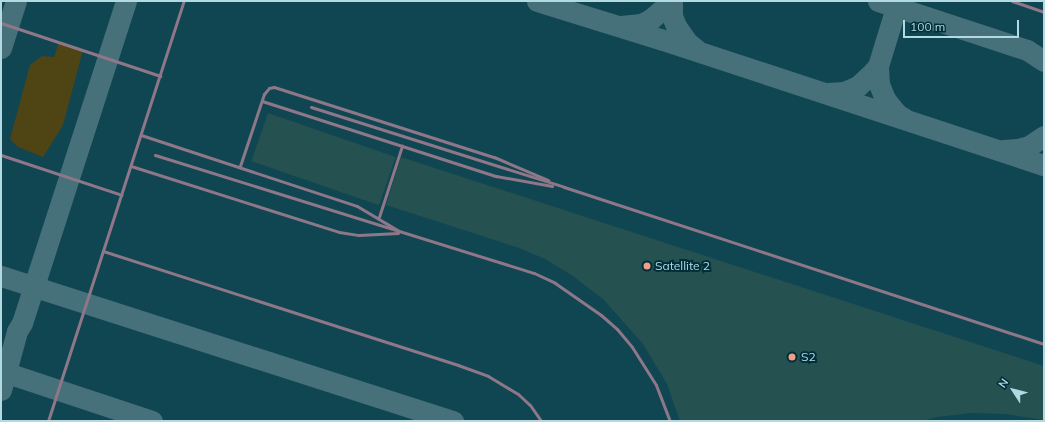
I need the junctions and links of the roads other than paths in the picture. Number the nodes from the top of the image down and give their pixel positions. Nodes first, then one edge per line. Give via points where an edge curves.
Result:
1 (184, 1) edge
2 (1012, 1) edge
3 (1044, 12) edge
4 (1, 23) edge
5 (160, 76) junction
6 (262, 100) junction
7 (311, 107) dead end
8 (141, 135) junction
9 (402, 146) junction
10 (1, 155) edge
11 (155, 155) dead end
12 (131, 166) junction
13 (240, 166) junction
14 (564, 188) junction
15 (122, 195) junction
16 (379, 217) junction
17 (402, 233) junction
18 (103, 251) junction
19 (1044, 344) edge
20 (48, 421) edge
21 (541, 421) edge
22 (670, 421) edge

1 - 5 lane
2 - 3 lane
4 - 5 lane
5 - 8 lane
6 - 9 lane
6 - 13 lane
6 - 14 lane via 269,88 281,88 494,157
7 - 14 lane
8 - 12 lane
8 - 13 lane
9 - 14 lane via 496,176
9 - 16 lane
10 - 15 lane
11 - 17 lane
12 - 15 lane
12 - 17 lane via 340,232 359,235
13 - 16 lane via 357,206
14 - 19 lane
15 - 18 lane
16 - 17 lane
17 - 22 lane via 534,274 577,296 617,329 632,347 656,386
18 - 20 lane
18 - 21 lane via 488,376 518,394 530,405

